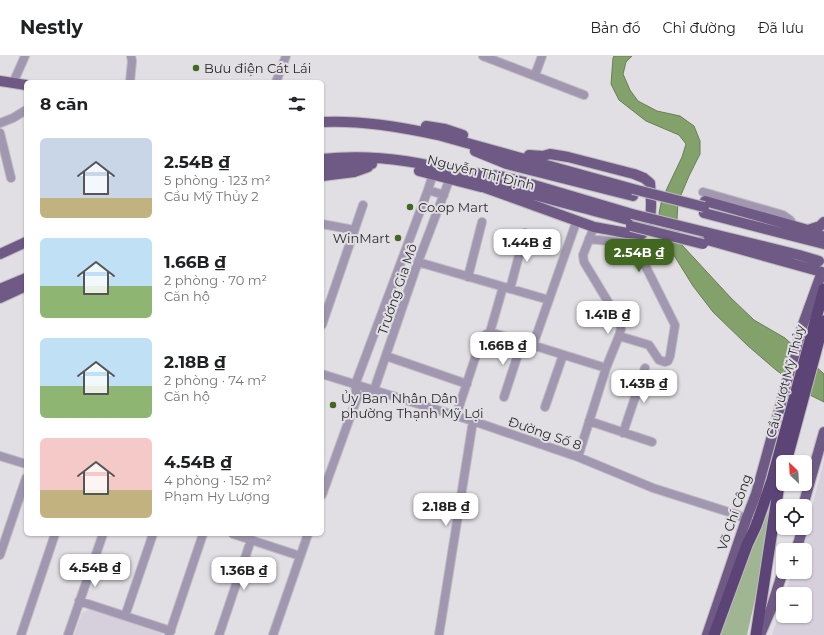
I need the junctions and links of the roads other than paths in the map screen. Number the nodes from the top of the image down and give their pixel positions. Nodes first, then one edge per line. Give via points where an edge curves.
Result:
1 (25, 56) edge
2 (131, 56) edge
3 (286, 56) edge
4 (483, 56) edge
5 (542, 56) edge
6 (535, 75) junction
7 (130, 80) edge
8 (277, 80) edge
9 (0, 81) edge
10 (13, 83) junction
11 (24, 85) edge
12 (584, 95) dead end
13 (24, 111) edge
14 (327, 122) edge
15 (0, 123) edge
16 (0, 133) edge
17 (438, 135) junction
18 (529, 158) junction
19 (324, 160) edge
20 (371, 161) junction
21 (324, 167) edge
22 (434, 170) junction
23 (454, 174) junction
24 (324, 176) edge
25 (11, 178) dead end
26 (483, 187) junction
27 (496, 187) junction
28 (508, 187) junction
29 (633, 189) junction
30 (428, 190) junction
31 (444, 195) junction
32 (704, 203) junction
33 (363, 205) dead end
34 (577, 220) junction
35 (632, 220) junction
36 (482, 222) dead end
37 (824, 222) edge
38 (324, 224) edge
39 (594, 226) junction
40 (794, 226) junction
41 (354, 230) junction
42 (808, 230) junction
43 (525, 233) dead end
44 (824, 237) edge
45 (704, 238) junction
46 (24, 239) edge
47 (589, 239) junction
48 (24, 243) edge
49 (824, 244) edge
50 (0, 249) edge
51 (0, 254) edge
52 (819, 261) junction
53 (418, 262) junction
54 (823, 273) edge
55 (468, 277) junction
56 (24, 279) edge
57 (24, 287) edge
58 (507, 288) junction
59 (0, 289) edge
60 (824, 289) edge
61 (0, 298) edge
62 (549, 300) junction
63 (324, 319) edge
64 (824, 321) edge
65 (490, 332) junction
66 (619, 336) junction
67 (522, 342) junction
68 (533, 346) junction
69 (563, 354) junction
70 (386, 356) junction
71 (606, 368) junction
72 (645, 368) dead end
73 (324, 375) edge
74 (467, 384) junction
75 (356, 385) junction
76 (374, 390) junction
77 (504, 397) dead end
78 (357, 398) junction
79 (545, 406) dead end
80 (456, 416) junction
81 (473, 421) junction
82 (589, 421) junction
83 (824, 432) edge
84 (623, 433) junction
85 (652, 442) dead end
86 (783, 455) edge
87 (788, 455) edge
88 (0, 456) edge
89 (578, 457) junction
90 (24, 463) edge
91 (776, 483) joint
92 (24, 484) edge
93 (324, 489) edge
94 (805, 499) edge
95 (746, 520) junction
96 (756, 526) junction
97 (54, 536) edge
98 (102, 536) edge
99 (152, 536) edge
100 (202, 536) edge
101 (239, 536) edge
102 (307, 536) edge
103 (251, 540) junction
104 (0, 555) edge
105 (300, 556) junction
106 (780, 579) edge
107 (787, 579) edge
108 (79, 601) junction
109 (125, 616) junction
110 (170, 633) edge
111 (21, 635) edge
112 (68, 635) edge
113 (218, 635) edge
114 (273, 635) edge
115 (439, 635) edge
116 (707, 635) edge
117 (714, 635) edge
118 (756, 635) edge
119 (760, 635) edge
120 (768, 635) edge

1 - 10 street
2 - 7 street
3 - 8 street
4 - 6 street
5 - 6 street
6 - 12 street
9 - 10 main road
10 - 11 main road
13 - 15 street
14 - 17 main road, Nguyễn Thị Định via 378,125
14 - 18 main road, Nguyễn Thị Định via 351,117 375,118 445,129
16 - 25 street
17 - 18 main road, Nguyễn Thị Định
17 - 29 main road, Nguyễn Thị Định via 507,164
18 - 29 main road, Nguyễn Thị Định
18 - 39 main road via 550,154 568,157 634,174 650,183 649,222 647,230 642,234
19 - 20 main road, Nguyễn Thị Định via 348,157
20 - 21 main road, Nguyễn Thị Định
20 - 22 main road, Nguyễn Thị Định via 398,160
20 - 24 main road via 366,168 354,172
22 - 23 main road, Nguyễn Thị Định
22 - 30 street, Trương Gia Mô
23 - 26 main road, Nguyễn Thị Định
23 - 28 main road, Nguyễn Thị Định
23 - 31 street, Trương Gia Mô
23 - 35 main road, Nguyễn Thị Định via 480,173 500,176
26 - 27 main road, Nguyễn Thị Định
26 - 34 main road
27 - 28 main road
27 - 35 main road, Nguyễn Thị Định
28 - 35 main road, Nguyễn Thị Định
29 - 32 main road, bridge
30 - 31 street
30 - 75 street, Trương Gia Mô
31 - 53 street, Trương Gia Mô
32 - 40 main road
32 - 40 street via 783,215
32 - 49 main road
33 - 41 street
34 - 39 main road
34 - 62 street
35 - 45 main road
36 - 55 street
37 - 42 main road
38 - 41 street
39 - 47 street
40 - 42 main road
41 - 63 street
42 - 44 main road
43 - 58 street
45 - 52 main road
45 - 54 main road
46 - 50 main road
47 - 66 street via 583,255 584,262 619,320
47 - 66 street via 627,243 636,247 675,325 670,356 665,362 659,360 649,345
48 - 51 main road
49 - 52 main road
52 - 54 main road
53 - 55 street
53 - 70 street, Trương Gia Mô
54 - 95 main road, Võ Chí Công via 802,327 756,494
55 - 58 street
56 - 59 main road
57 - 61 main road
58 - 62 street
58 - 65 street
60 - 86 highway, Cầu vượt Mỹ Thủy
62 - 68 street
64 - 87 highway, Cầu vượt Mỹ Thủy
65 - 67 street
65 - 74 street via 481,340
66 - 71 street
67 - 68 street
67 - 77 street
68 - 69 street
69 - 71 street
69 - 79 street
70 - 74 street
70 - 76 street, Trương Gia Mô
71 - 82 street
72 - 84 street
73 - 75 street, Đường Số 8
74 - 80 street
75 - 76 street, Đường Số 8
75 - 78 street, Trương Gia Mô
76 - 78 street
76 - 80 street, Đường Số 8
78 - 93 street, Trương Gia Mô
80 - 81 street, Đường Số 8
81 - 89 street, Đường Số 8
81 - 115 street
82 - 84 street
82 - 89 street
83 - 94 main road
84 - 85 street
88 - 90 street
89 - 95 street, Đường Số 8 via 653,488 738,515
91 - 96 highway, Võ Chí Công
91 - 118 highway
92 - 104 street
95 - 96 street, Đường Số 8
95 - 116 main road, Võ Chí Công
96 - 117 highway, Võ Chí Công
97 - 111 street
98 - 108 street
99 - 109 street
100 - 110 street
101 - 103 street
102 - 105 street
103 - 105 street
103 - 113 street
105 - 114 street
106 - 119 main road
107 - 120 main road
108 - 109 street
108 - 112 street
109 - 110 street

